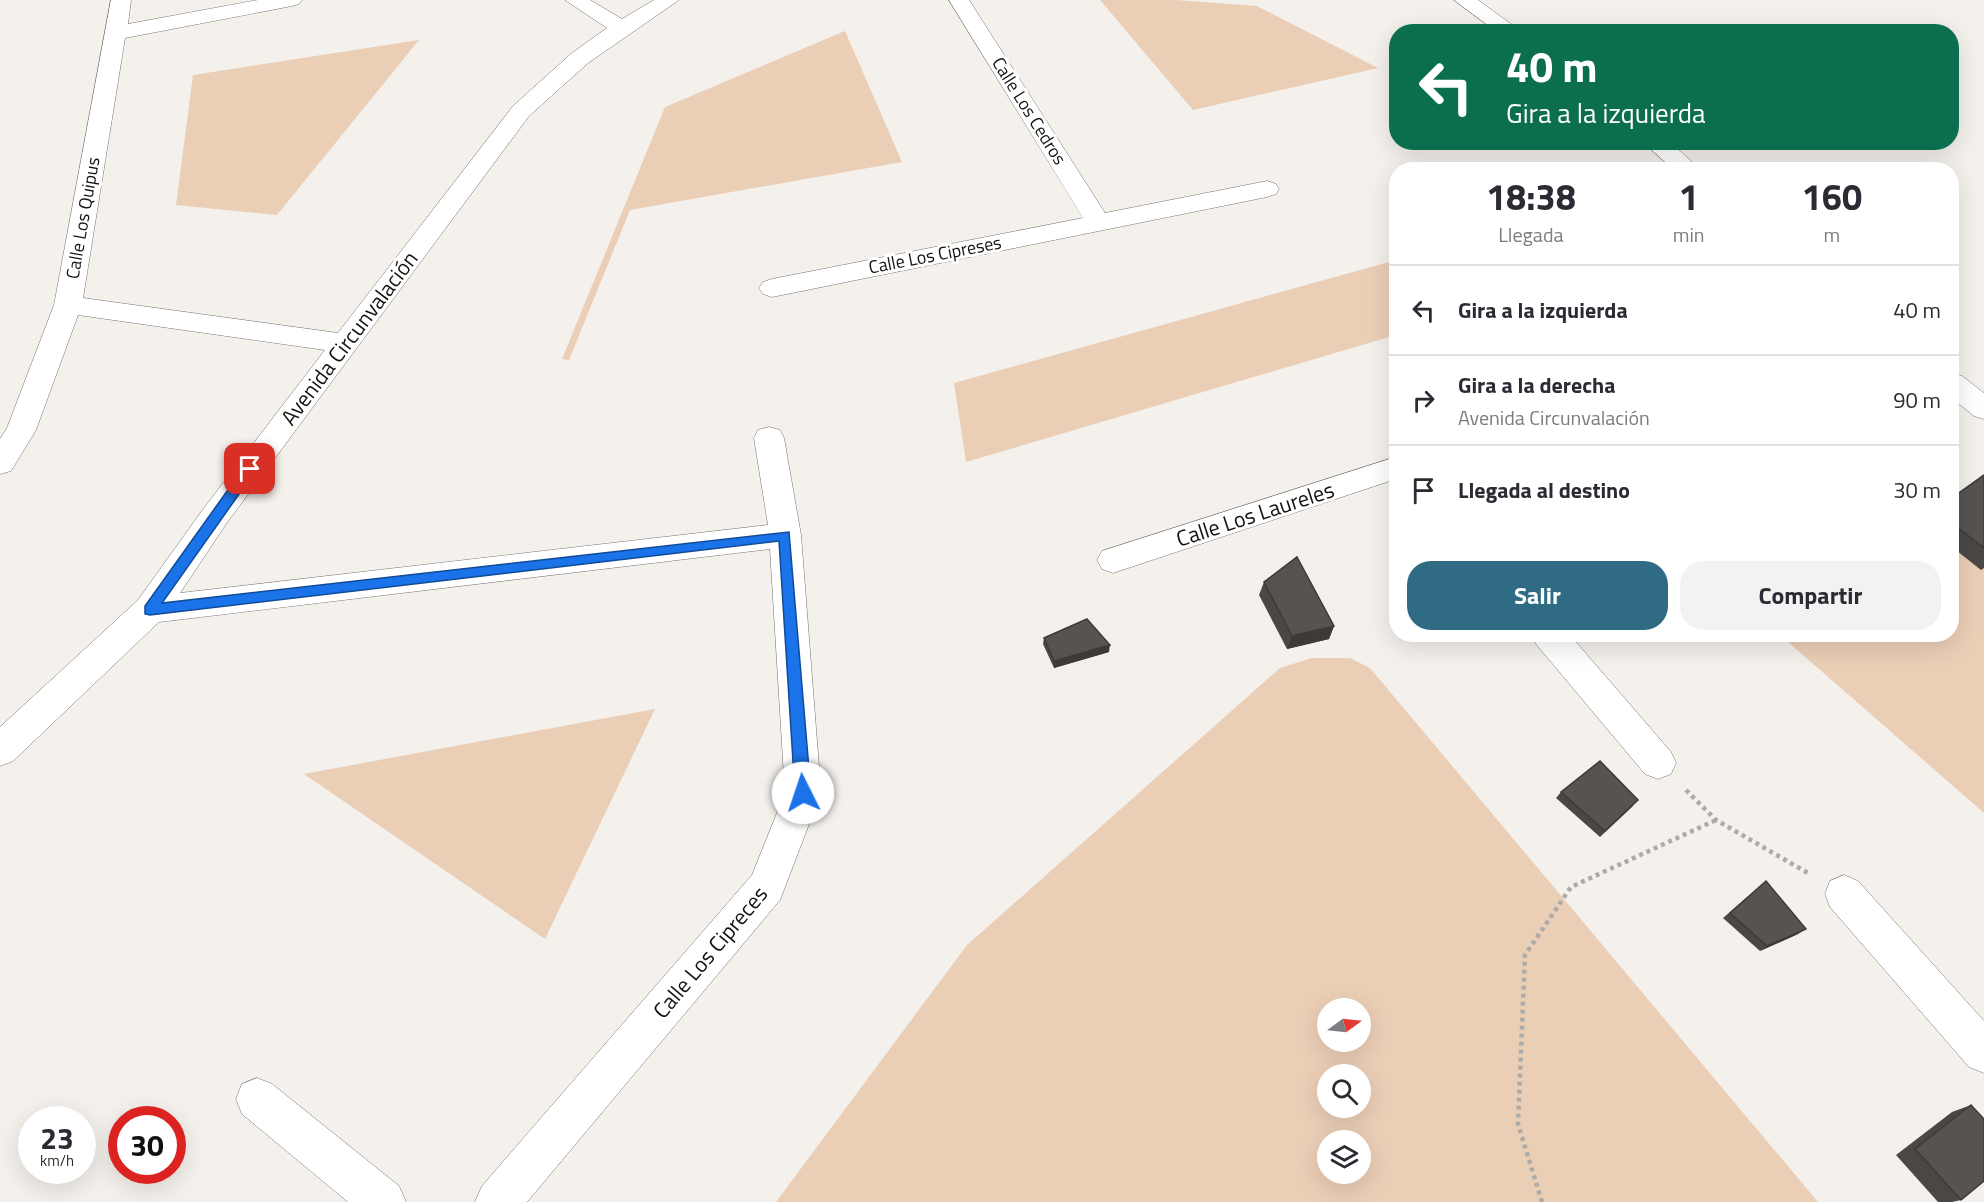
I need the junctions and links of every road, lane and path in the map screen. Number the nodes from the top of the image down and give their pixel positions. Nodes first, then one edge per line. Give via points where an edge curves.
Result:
1 (121, 0) edge
2 (292, 0) edge
3 (575, 0) edge
4 (669, 0) edge
5 (959, 0) edge
6 (1464, 0) edge
7 (1500, 24) edge
8 (622, 28) junction
9 (116, 33) junction
10 (1665, 150) edge
11 (1679, 162) edge
12 (1267, 189) dead end
13 (1098, 222) junction
14 (772, 288) dead end
15 (68, 305) junction
16 (345, 343) junction
17 (1959, 389) edge
18 (1984, 409) edge
19 (769, 438) dead end
20 (0, 463) edge
21 (1389, 470) edge
22 (785, 535) junction
23 (1113, 560) dead end
24 (150, 610) junction
25 (1555, 642) edge
26 (0, 750) edge
27 (1658, 763) dead end
28 (1844, 894) joint
29 (1984, 1052) edge
30 (257, 1099) dead end
31 (383, 1202) edge
32 (498, 1202) edge
33 (1542, 1202) edge

1 - 9 street, Calle Los Quipus
2 - 9 street
3 - 8 street
4 - 8 street, Avenida Circunvalación
5 - 13 street, Calle Los Cedros
6 - 7 street
8 - 16 street, Avenida Circunvalación via 580,58 521,111
9 - 15 street, Calle Los Quipus
10 - 11 street
12 - 13 street, Calle Los Cipreses
13 - 14 street, Calle Los Cipreses
15 - 16 street
15 - 20 street, Calle Los Quipus via 21,430
16 - 24 street, Avenida Circunvalación
17 - 18 street
19 - 22 street, Calle Los Cipreces
21 - 23 street, Calle Los Laureles
22 - 24 street
22 - 32 street, Calle Los Cipreces via 803,793 766,887
24 - 26 street, Avenida Circunvalación
25 - 27 street
28 - 29 street
28 - 33 path via 1716,820 1571,887 1525,955 1518,1124
30 - 31 street

